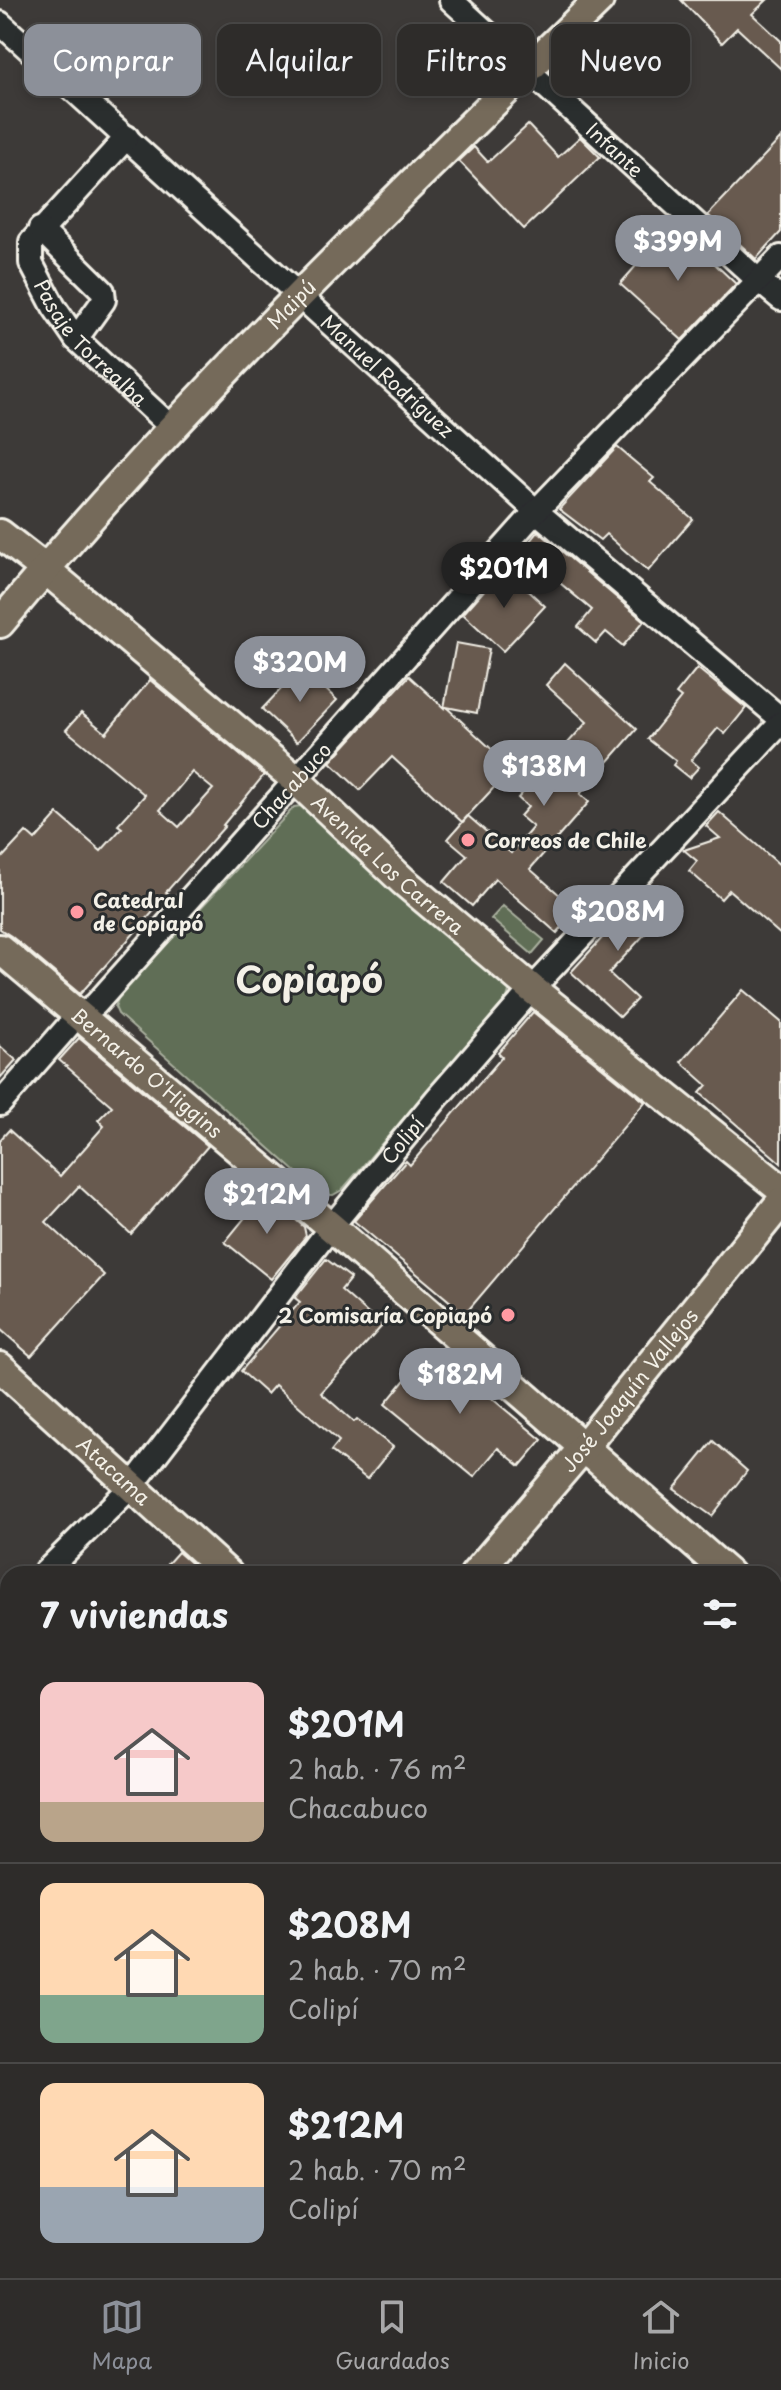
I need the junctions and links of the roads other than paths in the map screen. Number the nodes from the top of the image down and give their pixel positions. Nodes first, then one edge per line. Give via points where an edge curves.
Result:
1 (451, 0) edge
2 (599, 0) edge
3 (0, 23) edge
4 (477, 24) edge
5 (535, 63) edge
6 (535, 76) edge
7 (501, 96) edge
8 (127, 137) junction
9 (40, 229) junction
10 (781, 257) edge
11 (758, 280) junction
12 (298, 295) junction
13 (781, 299) edge
14 (76, 339) junction
15 (173, 429) junction
16 (536, 511) junction
17 (0, 534) edge
18 (45, 569) junction
19 (0, 623) edge
20 (781, 721) edge
21 (295, 779) junction
22 (0, 949) edge
23 (532, 989) junction
24 (80, 1016) junction
25 (0, 1104) edge
26 (781, 1189) edge
27 (781, 1202) edge
28 (331, 1227) junction
29 (0, 1367) edge
30 (583, 1448) junction
31 (132, 1486) junction
32 (51, 1566) edge
33 (219, 1566) edge
34 (482, 1566) edge
35 (720, 1566) edge

1 - 4 street, Infante
2 - 5 main road, Maipú
3 - 8 street, Manuel Rodríguez
6 - 11 street, Infante
7 - 12 main road, Maipú
8 - 9 street
8 - 12 street, Manuel Rodríguez
9 - 14 street, Pasaje Torrealba via 31,242 31,263
9 - 14 street via 103,291 104,300
10 - 11 street, Chacabuco
11 - 13 street, Infante
11 - 16 street, Chacabuco
12 - 15 main road, Maipú
12 - 16 street, Manuel Rodríguez
14 - 15 street, Pasaje Torrealba
15 - 18 main road, Maipú
16 - 20 street, Manuel Rodríguez
16 - 21 street, Chacabuco
17 - 18 main road, Avenida Los Carrera
18 - 19 main road, Maipú
18 - 21 main road, Avenida Los Carrera
20 - 23 street, Colipí
21 - 23 main road, Avenida Los Carrera via 403,881
21 - 24 street, Chacabuco
22 - 24 main road, Bernardo O'Higgins
23 - 26 main road, Avenida Los Carrera
23 - 28 street, Colipí
24 - 25 street, Chacabuco
24 - 28 main road, Bernardo O'Higgins
27 - 30 main road, José Joaquín Vallejos
28 - 30 main road, Bernardo O'Higgins
28 - 31 street, Colipí
29 - 31 main road, Atacama
30 - 34 main road, José Joaquín Vallejos
30 - 35 main road, Bernardo O'Higgins
31 - 32 street, Colipí
31 - 33 main road, Atacama

